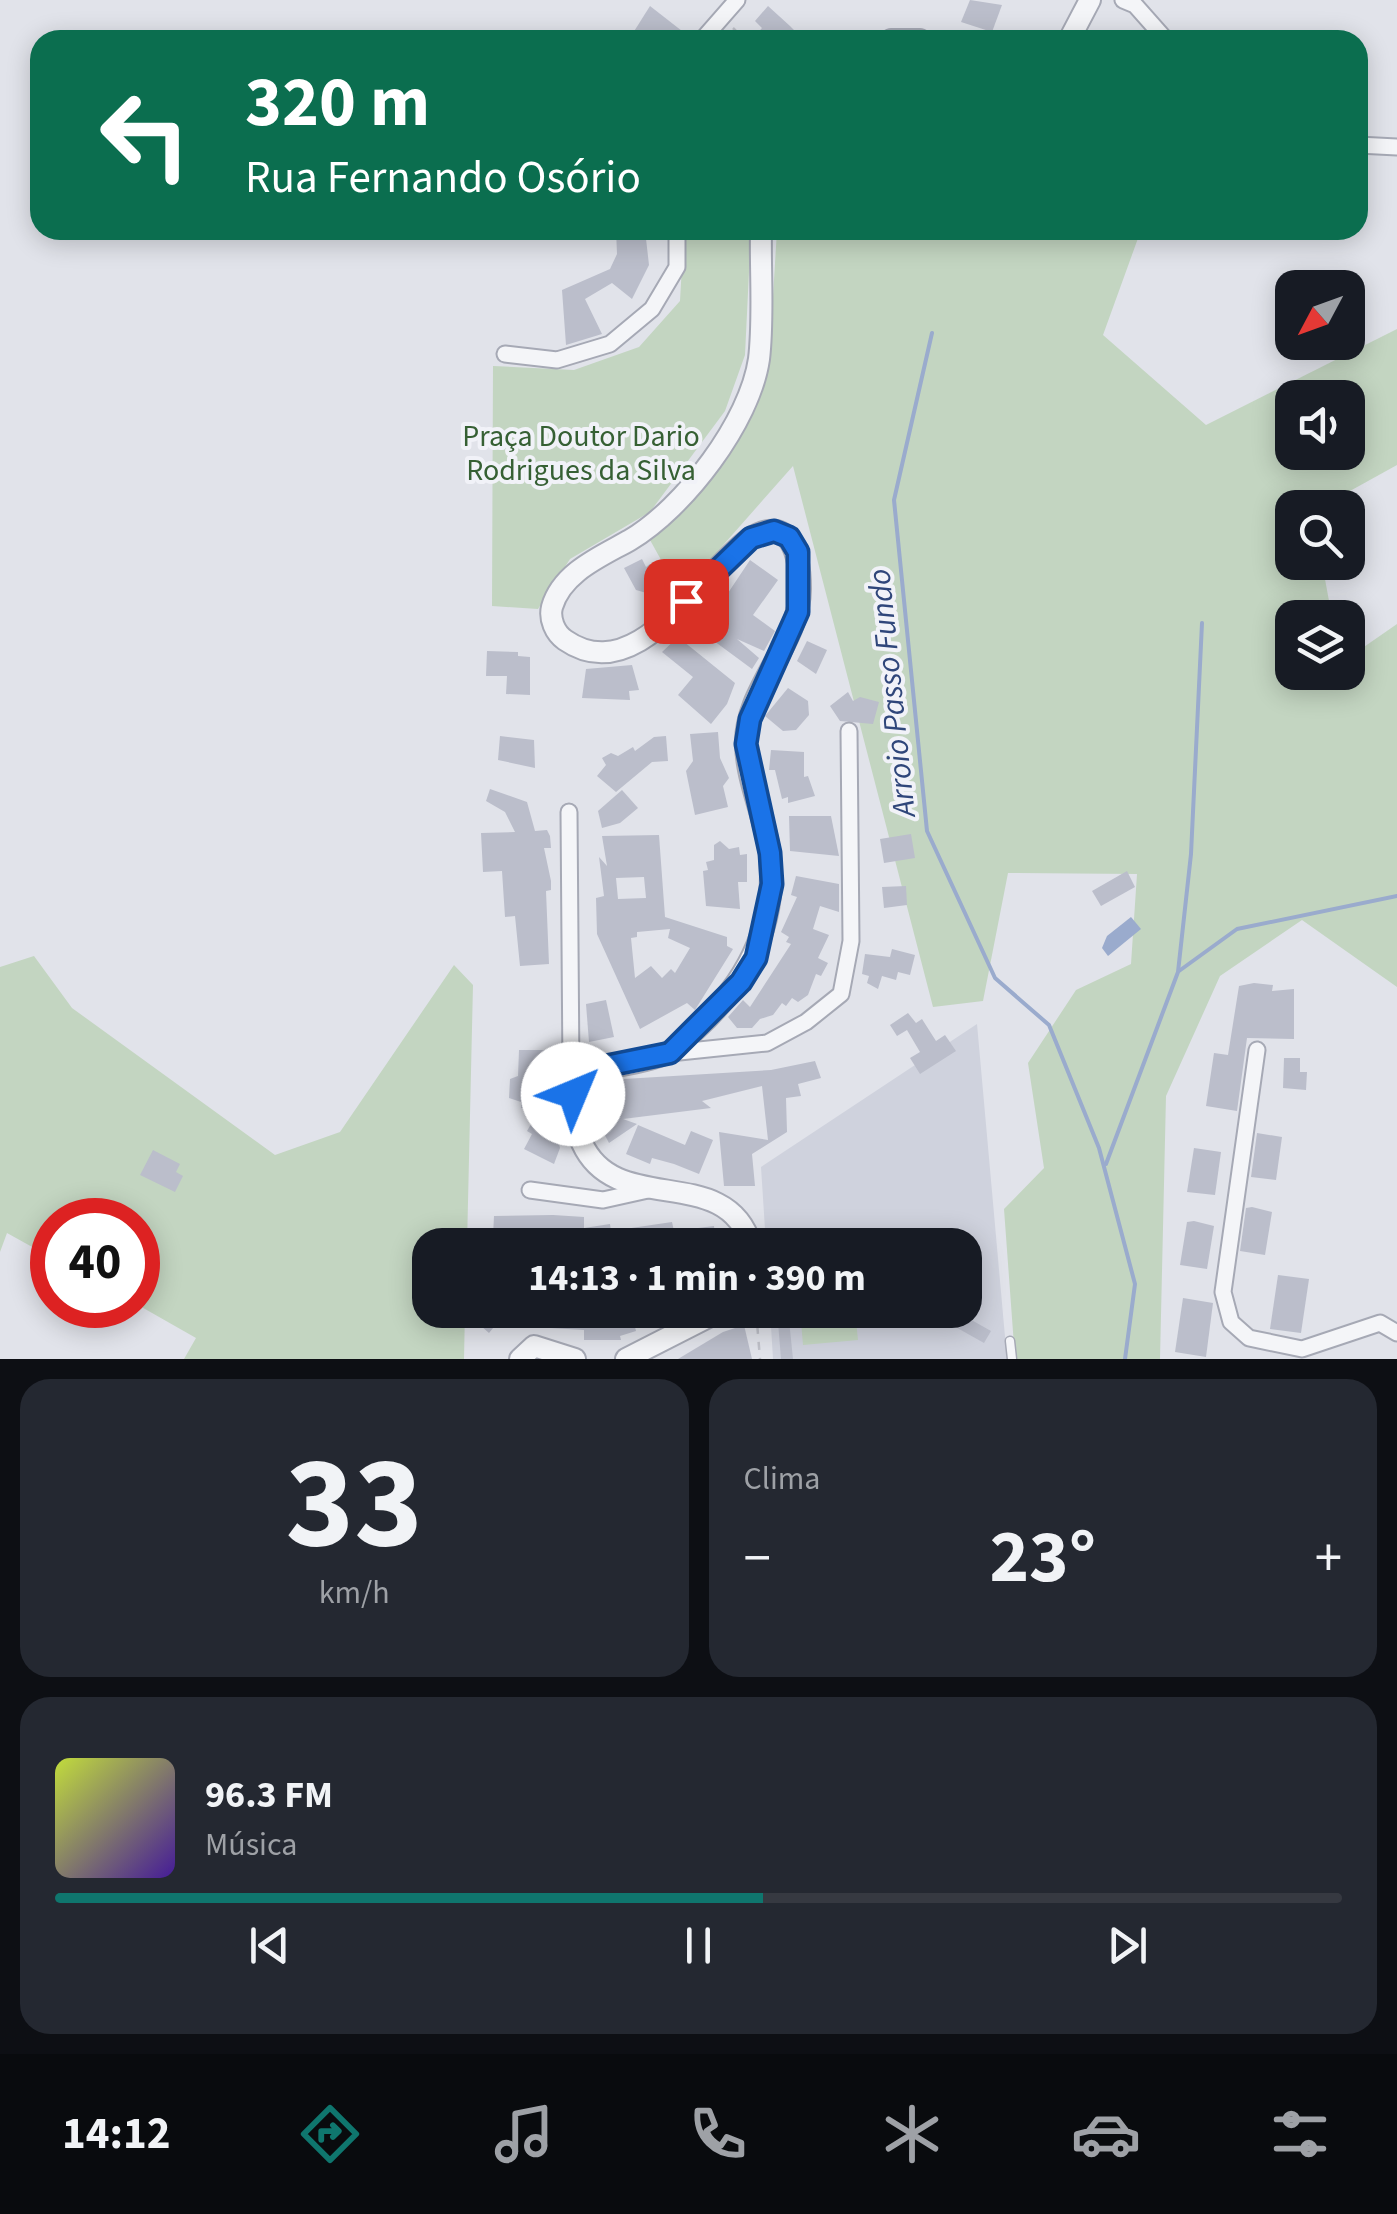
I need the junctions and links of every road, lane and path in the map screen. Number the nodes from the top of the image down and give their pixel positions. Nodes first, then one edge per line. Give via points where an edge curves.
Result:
1 (737, 0) edge
2 (1090, 0) edge
3 (1123, 0) edge
4 (711, 30) edge
5 (1074, 30) edge
6 (1157, 30) edge
7 (1368, 146) edge
8 (1397, 147) edge
9 (677, 240) edge
10 (761, 240) edge
11 (505, 354) dead end
12 (850, 731) dead end
13 (570, 812) dead end
14 (1256, 1050) dead end
15 (670, 1053) junction
16 (571, 1073) junction
17 (530, 1190) dead end
18 (648, 1190) junction
19 (746, 1228) edge
20 (687, 1328) edge
21 (757, 1328) edge
22 (1397, 1332) edge
23 (1010, 1341) dead end
24 (520, 1359) edge
25 (575, 1359) edge
26 (626, 1359) edge
27 (760, 1359) edge
28 (1012, 1359) edge

1 - 4 street
2 - 5 street
3 - 6 street
7 - 8 street
9 - 11 street via 677,267 652,309 610,344 557,360
10 - 15 street via 759,361 736,421 679,502 580,568 552,605 562,638 587,650 630,646 664,624 751,538 774,531 789,537 798,552 798,612 750,719 746,744 772,884 756,958
12 - 15 street via 851,941 840,994 767,1043
13 - 16 street
14 - 22 street via 1223,1292 1231,1322 1249,1338 1302,1349 1380,1322
15 - 16 street
16 - 18 street via 581,1142 596,1165
17 - 18 street via 603,1200
18 - 19 street via 712,1198
20 - 26 street
21 - 27 path
23 - 28 lane
24 - 25 street via 534,1346

